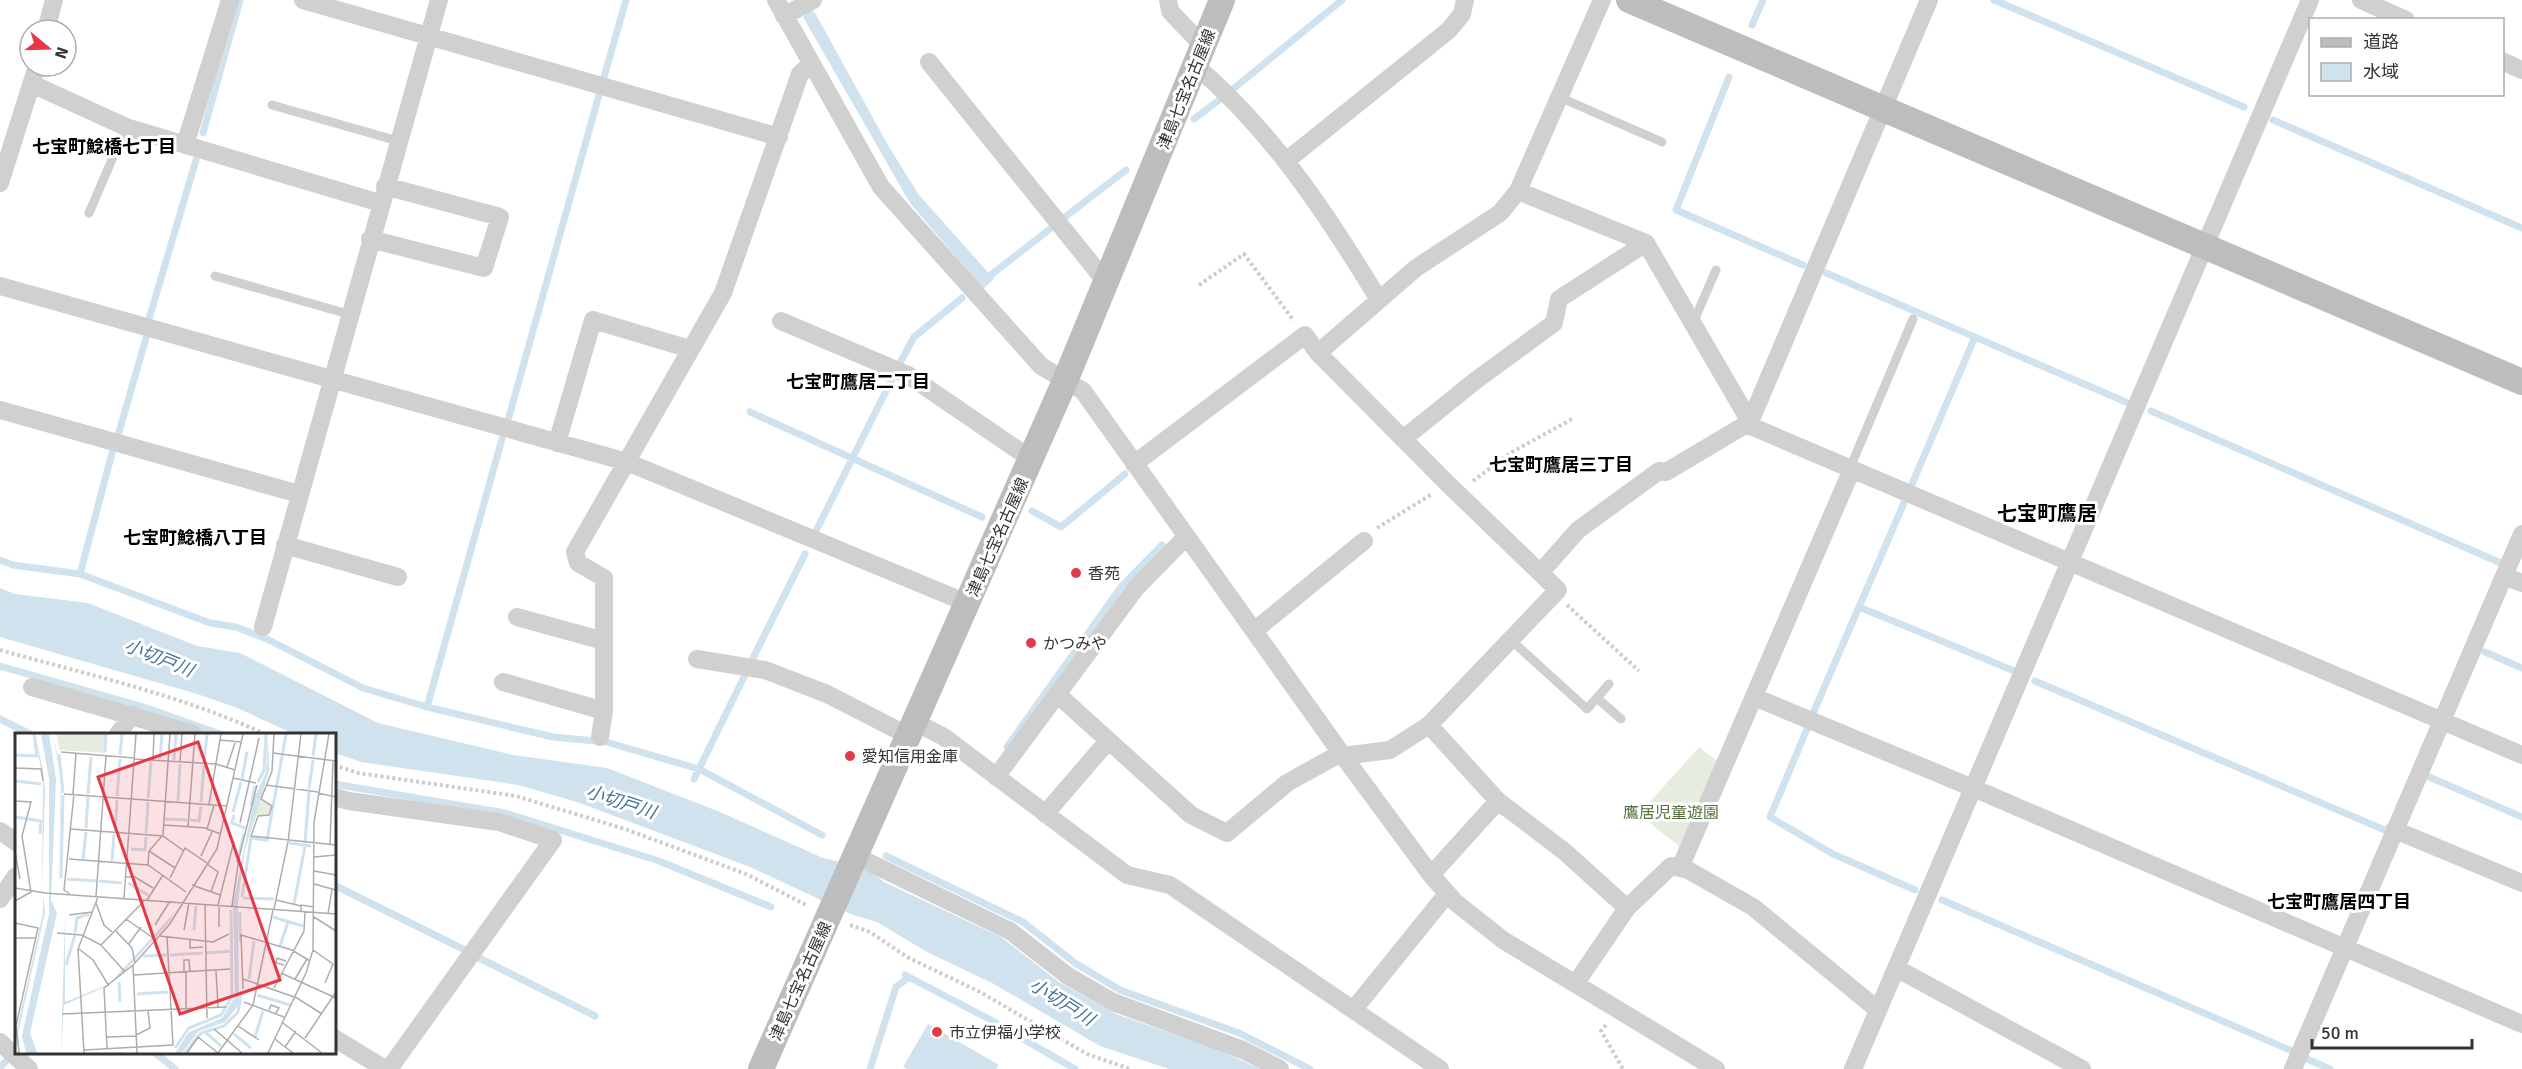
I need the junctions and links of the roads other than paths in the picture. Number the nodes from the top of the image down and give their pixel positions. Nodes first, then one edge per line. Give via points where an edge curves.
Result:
1 (54, 0) edge
2 (230, 0) edge
3 (303, 0) edge
4 (439, 0) edge
5 (1168, 0) edge
6 (1222, 0) edge
7 (1465, 0) edge
8 (1602, 0) edge
9 (1629, 0) edge
10 (1929, 0) edge
11 (2310, 0) edge
12 (2361, 0) edge
13 (811, 1) edge
14 (784, 9) edge
15 (49, 18) edge
16 (2402, 18) edge
17 (429, 35) junction
18 (1199, 56) junction
19 (929, 62) dead end
20 (2504, 62) edge
21 (811, 64) junction
22 (2522, 70) edge
23 (34, 78) edge
24 (40, 78) edge
25 (1559, 97) junction
26 (272, 105) dead end
27 (1882, 108) junction
28 (126, 127) junction
29 (778, 137) junction
30 (398, 141) junction
31 (1662, 142) dead end
32 (185, 145) junction
33 (1286, 161) junction
34 (0, 183) edge
35 (1518, 191) junction
36 (383, 195) junction
37 (89, 213) dead end
38 (370, 239) junction
39 (1646, 243) junction
40 (2204, 246) junction
41 (1716, 270) dead end
42 (215, 276) dead end
43 (1106, 282) junction
44 (0, 286) edge
45 (1379, 300) junction
46 (348, 314) junction
47 (1913, 319) dead end
48 (782, 321) dead end
49 (1693, 323) junction
50 (690, 349) junction
51 (1318, 353) junction
52 (330, 380) junction
53 (1065, 381) junction
54 (2522, 382) edge
55 (0, 410) edge
56 (1750, 422) junction
57 (1403, 439) junction
58 (557, 443) junction
59 (1031, 459) junction
60 (627, 462) junction
61 (1134, 464) junction
62 (1851, 468) junction
63 (299, 494) junction
64 (2522, 534) edge
65 (1186, 537) junction
66 (1364, 541) road end
67 (285, 545) junction
68 (2069, 562) junction
69 (1540, 573) junction
70 (2504, 576) junction
71 (398, 577) dead end
72 (2522, 583) edge
73 (967, 603) junction
74 (518, 617) dead end
75 (263, 627) dead end
76 (1254, 632) junction
77 (1511, 640) junction
78 (604, 641) junction
79 (697, 658) dead end
80 (503, 682) dead end
81 (1609, 684) dead end
82 (32, 687) dead end
83 (1057, 694) junction
84 (1754, 697) junction
85 (1597, 698) junction
86 (604, 711) junction
87 (132, 715) junction
88 (1621, 719) dead end
89 (2442, 720) junction
90 (1429, 725) junction
91 (912, 729) junction
92 (119, 733) edge
93 (187, 733) edge
94 (600, 736) dead end
95 (1108, 741) junction
96 (1342, 754) junction
97 (2522, 755) edge
98 (996, 777) junction
99 (1973, 788) junction
100 (336, 797) edge
101 (1498, 801) junction
102 (1045, 814) junction
103 (2395, 830) junction
104 (0, 831) edge
105 (15, 841) edge
106 (855, 859) junction
107 (1680, 868) junction
108 (1431, 875) junction
109 (15, 877) edge
110 (2522, 883) edge
111 (1448, 894) junction
112 (0, 899) edge
113 (1627, 908) junction
114 (2344, 949) junction
115 (1896, 968) junction
116 (1576, 983) junction
117 (1354, 1009) junction
118 (1878, 1010) junction
119 (2522, 1024) edge
120 (336, 1039) edge
121 (0, 1042) edge
122 (29, 1069) edge
123 (387, 1069) edge
124 (761, 1069) edge
125 (1280, 1069) edge
126 (1440, 1069) edge
127 (1716, 1069) edge
128 (1853, 1069) edge
129 (2082, 1069) edge
130 (2293, 1069) edge

1 - 15 street
2 - 32 street
3 - 17 street
4 - 17 street
5 - 18 street via 1170,11
6 - 18 main road, 津島七宝名古屋線
7 - 33 street via 1462,14 1449,30
8 - 25 street
9 - 27 main road
10 - 27 street
11 - 40 street
12 - 16 street
13 - 14 street
14 - 21 street
17 - 29 street
17 - 30 street
18 - 33 street
18 - 43 main road, 津島七宝名古屋線
19 - 43 street
20 - 22 street
21 - 29 street via 800,74
21 - 53 street via 881,187 1041,366
23 - 34 street
24 - 28 street
25 - 31 lane
25 - 35 street
26 - 30 lane
27 - 40 main road
27 - 56 street
28 - 32 street
28 - 37 lane
29 - 50 street via 723,293
30 - 36 street
32 - 36 street
33 - 45 street via 1333,224
35 - 39 street
35 - 45 street via 1500,213 1416,268
36 - 38 street
36 - 38 street via 500,217 484,268
38 - 46 street
39 - 49 street
39 - 57 street via 1559,299 1554,323
40 - 54 main road
40 - 68 street
41 - 49 lane
42 - 46 lane
43 - 53 main road, 津島七宝名古屋線
44 - 52 street
45 - 51 street
46 - 52 street
47 - 62 lane
48 - 59 street via 908,375
49 - 56 street
50 - 58 street via 593,320
50 - 60 street
51 - 57 street
51 - 61 street via 1305,335
52 - 58 street
52 - 63 street
53 - 59 main road, 津島七宝名古屋線
53 - 61 street via 1083,391
55 - 63 street
56 - 62 street via 1753,427
56 - 69 street via 1666,472 1659,471 1578,530
57 - 69 street
58 - 60 street
59 - 73 main road, 津島七宝名古屋線
60 - 73 street
60 - 78 street via 575,552 578,563 604,578
61 - 65 street
62 - 68 street
62 - 84 street
63 - 67 street
64 - 70 street
65 - 76 street
65 - 83 street via 1136,588
66 - 76 street
67 - 71 street
67 - 75 street
68 - 89 street
68 - 99 street
69 - 77 street via 1558,590
70 - 72 street
70 - 89 street
73 - 91 main road, 津島七宝名古屋線
74 - 78 street
76 - 96 street
77 - 85 lane via 1587,709
77 - 90 street
78 - 86 street
79 - 91 street via 765,670
80 - 86 street
81 - 85 lane
82 - 87 street
83 - 95 street
83 - 98 street
84 - 99 street
84 - 107 street
85 - 88 lane
86 - 94 street
87 - 92 street
87 - 93 street
89 - 97 street
89 - 103 street
90 - 96 street via 1390,750
90 - 101 street
91 - 98 street via 944,737
91 - 106 main road, 津島七宝名古屋線
95 - 96 street via 1191,815 1227,833 1287,783
95 - 102 street
96 - 108 street
98 - 102 street
99 - 114 street
99 - 115 street
100 - 123 street via 500,822 553,840
101 - 108 street
101 - 113 street
102 - 117 street via 1127,874 1170,885
103 - 110 street
103 - 114 street
104 - 105 street
106 - 124 main road, 津島七宝名古屋線
106 - 125 street via 1010,932 1068,976 1113,1002 1243,1050
107 - 113 street via 1671,866
107 - 118 street via 1752,907
108 - 111 street
109 - 112 street
111 - 116 street via 1503,940
111 - 117 street
113 - 116 street
114 - 119 street
114 - 130 street
115 - 118 street
115 - 129 street
116 - 127 street
117 - 126 street
118 - 128 street
120 - 123 street
121 - 122 street

